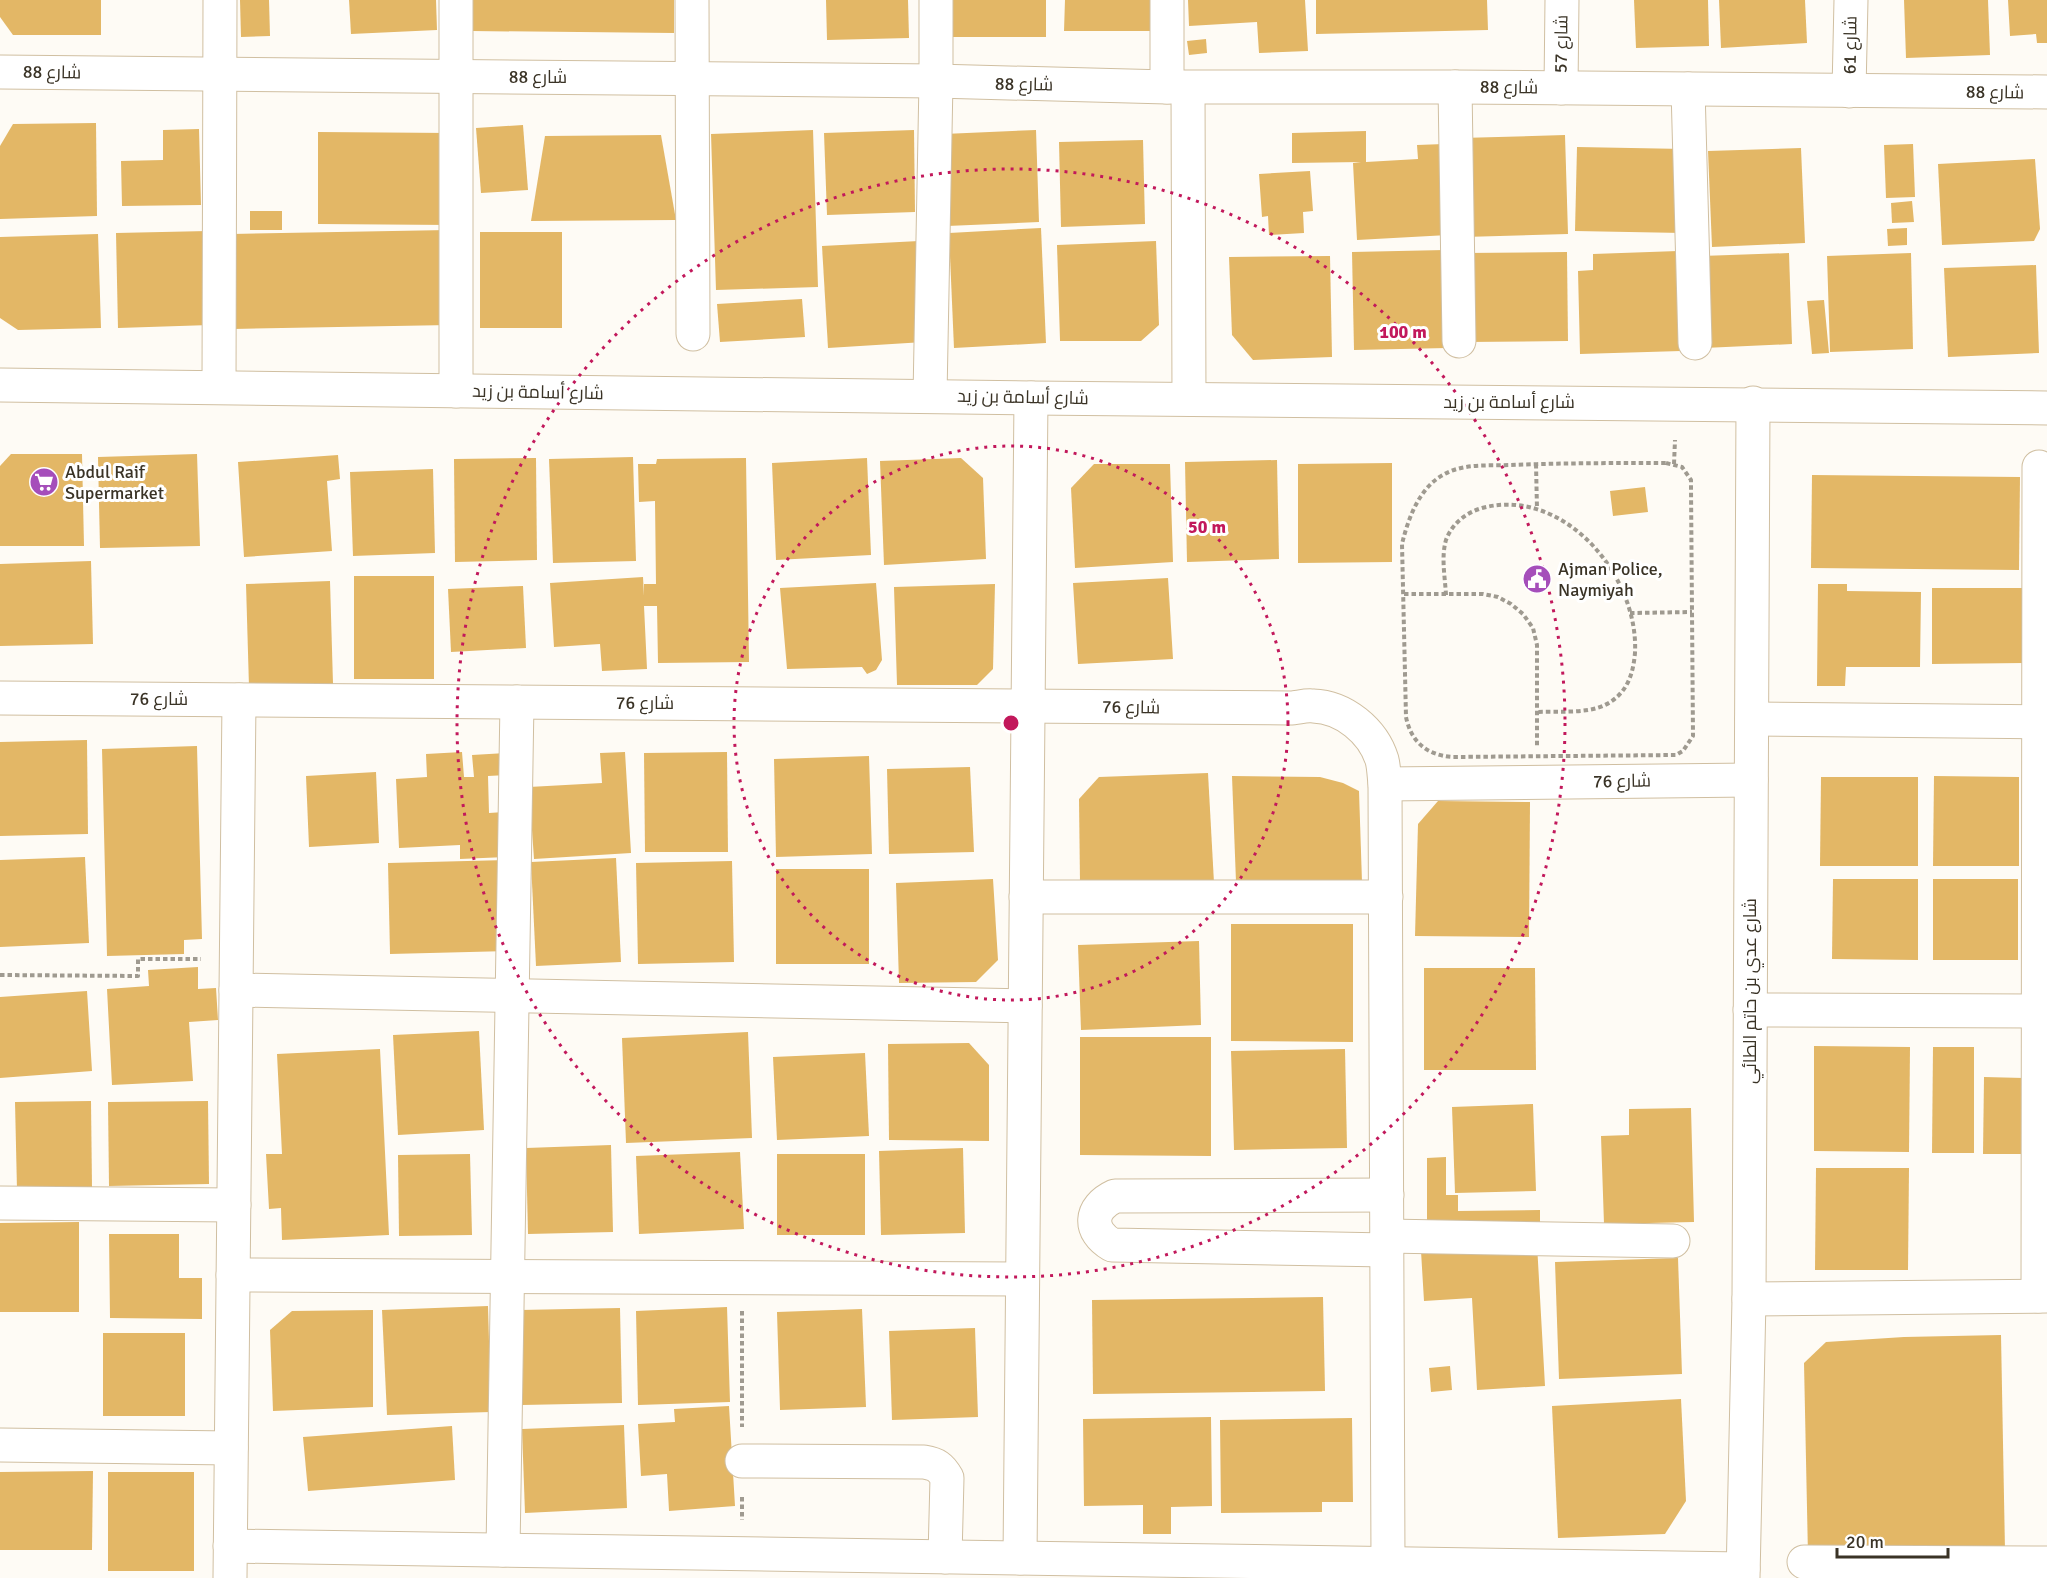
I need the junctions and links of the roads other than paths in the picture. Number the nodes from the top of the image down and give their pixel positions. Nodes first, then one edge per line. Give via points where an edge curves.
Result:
1 (220, 0) edge
2 (456, 0) edge
3 (692, 0) edge
4 (936, 0) edge
5 (1167, 0) edge
6 (1562, 0) edge
7 (1851, 0) edge
8 (0, 72) edge
9 (220, 74) junction
10 (456, 76) junction
11 (692, 79) junction
12 (936, 81) junction
13 (1455, 87) junction
14 (1177, 88) junction
15 (1561, 88) junction
16 (1688, 89) junction
17 (1849, 91) junction
18 (2047, 92) edge
19 (693, 334) dead end
20 (1459, 341) dead end
21 (1695, 344) dead end
22 (0, 385) edge
23 (219, 387) junction
24 (456, 391) junction
25 (930, 396) junction
26 (1031, 398) junction
27 (1189, 399) junction
28 (1753, 404) junction
29 (2047, 408) edge
30 (2039, 467) dead end
31 (0, 698) edge
32 (239, 700) junction
33 (517, 702) junction
34 (1028, 706) junction
35 (1752, 719) junction
36 (2043, 722) edge
37 (1751, 780) junction
38 (1385, 784) junction
39 (1026, 897) junction
40 (1386, 897) junction
41 (236, 974) junction
42 (512, 996) junction
43 (1025, 1006) junction
44 (1750, 1010) junction
45 (2043, 1011) edge
46 (1387, 1195) junction
47 (0, 1203) edge
48 (234, 1205) junction
49 (1673, 1241) dead end
50 (1387, 1243) junction
51 (233, 1275) junction
52 (507, 1276) junction
53 (1022, 1279) junction
54 (2042, 1296) edge
55 (1749, 1299) junction
56 (0, 1445) edge
57 (231, 1448) junction
58 (742, 1461) road end
59 (230, 1546) junction
60 (503, 1550) junction
61 (945, 1557) junction
62 (1020, 1558) junction
63 (1804, 1562) dead end
64 (2047, 1563) edge
65 (598, 1565) edge
66 (1367, 1568) edge
67 (1743, 1574) edge
68 (230, 1578) edge

1 - 9 street
2 - 10 street
3 - 11 street
4 - 12 street
5 - 14 street
6 - 15 street, شارع 57
7 - 17 street, شارع 61
8 - 9 street, شارع 88
9 - 10 street, شارع 88
9 - 23 street
10 - 11 street, شارع 88
10 - 24 street
11 - 12 street, شارع 88
11 - 19 street
12 - 14 street, شارع 88
12 - 25 street
13 - 14 street, شارع 88
13 - 15 street, شارع 88
13 - 20 street
14 - 27 street
15 - 16 street, شارع 88
16 - 17 street, شارع 88
16 - 21 street
17 - 18 street, شارع 88
22 - 23 street, شارع أسامة بن زيد
23 - 24 street, شارع أسامة بن زيد
24 - 25 street, شارع أسامة بن زيد
25 - 26 street, شارع أسامة بن زيد
26 - 27 street, شارع أسامة بن زيد
26 - 34 street
27 - 28 street, شارع أسامة بن زيد
28 - 29 street, شارع أسامة بن زيد
28 - 35 street, شارع عدي بن حاتم الطائي
30 - 36 street
31 - 32 street, شارع 76
32 - 33 street, شارع 76
32 - 41 street
33 - 34 street, شارع 76
33 - 42 street
34 - 38 street, شارع 76 via 1290,708 1343,739
34 - 39 street
35 - 36 street
35 - 37 street, شارع عدي بن حاتم الطائي
36 - 45 street
37 - 38 street, شارع 76 via 1537,769
37 - 44 street, شارع عدي بن حاتم الطائي
38 - 40 street
39 - 40 street
39 - 43 street
40 - 46 street
41 - 42 street
41 - 48 street
42 - 43 street
42 - 52 street
43 - 53 street
44 - 45 street
44 - 55 street, شارع عدي بن حاتم الطائي
45 - 54 street
46 - 50 street
46 - 50 street via 1114,1196 1098,1209 1095,1218 1102,1239 1112,1245
47 - 48 street
48 - 51 street
49 - 50 street
50 - 66 street
51 - 52 street
51 - 57 street
52 - 53 street
52 - 60 street
53 - 62 street
54 - 55 street
55 - 67 street, شارع عدي بن حاتم الطائي
56 - 57 street
57 - 59 street
58 - 61 street via 934,1463 947,1478
59 - 60 street
59 - 68 street
60 - 65 street
61 - 62 street
61 - 65 street via 742,1554
62 - 66 street
63 - 64 street
66 - 67 street

